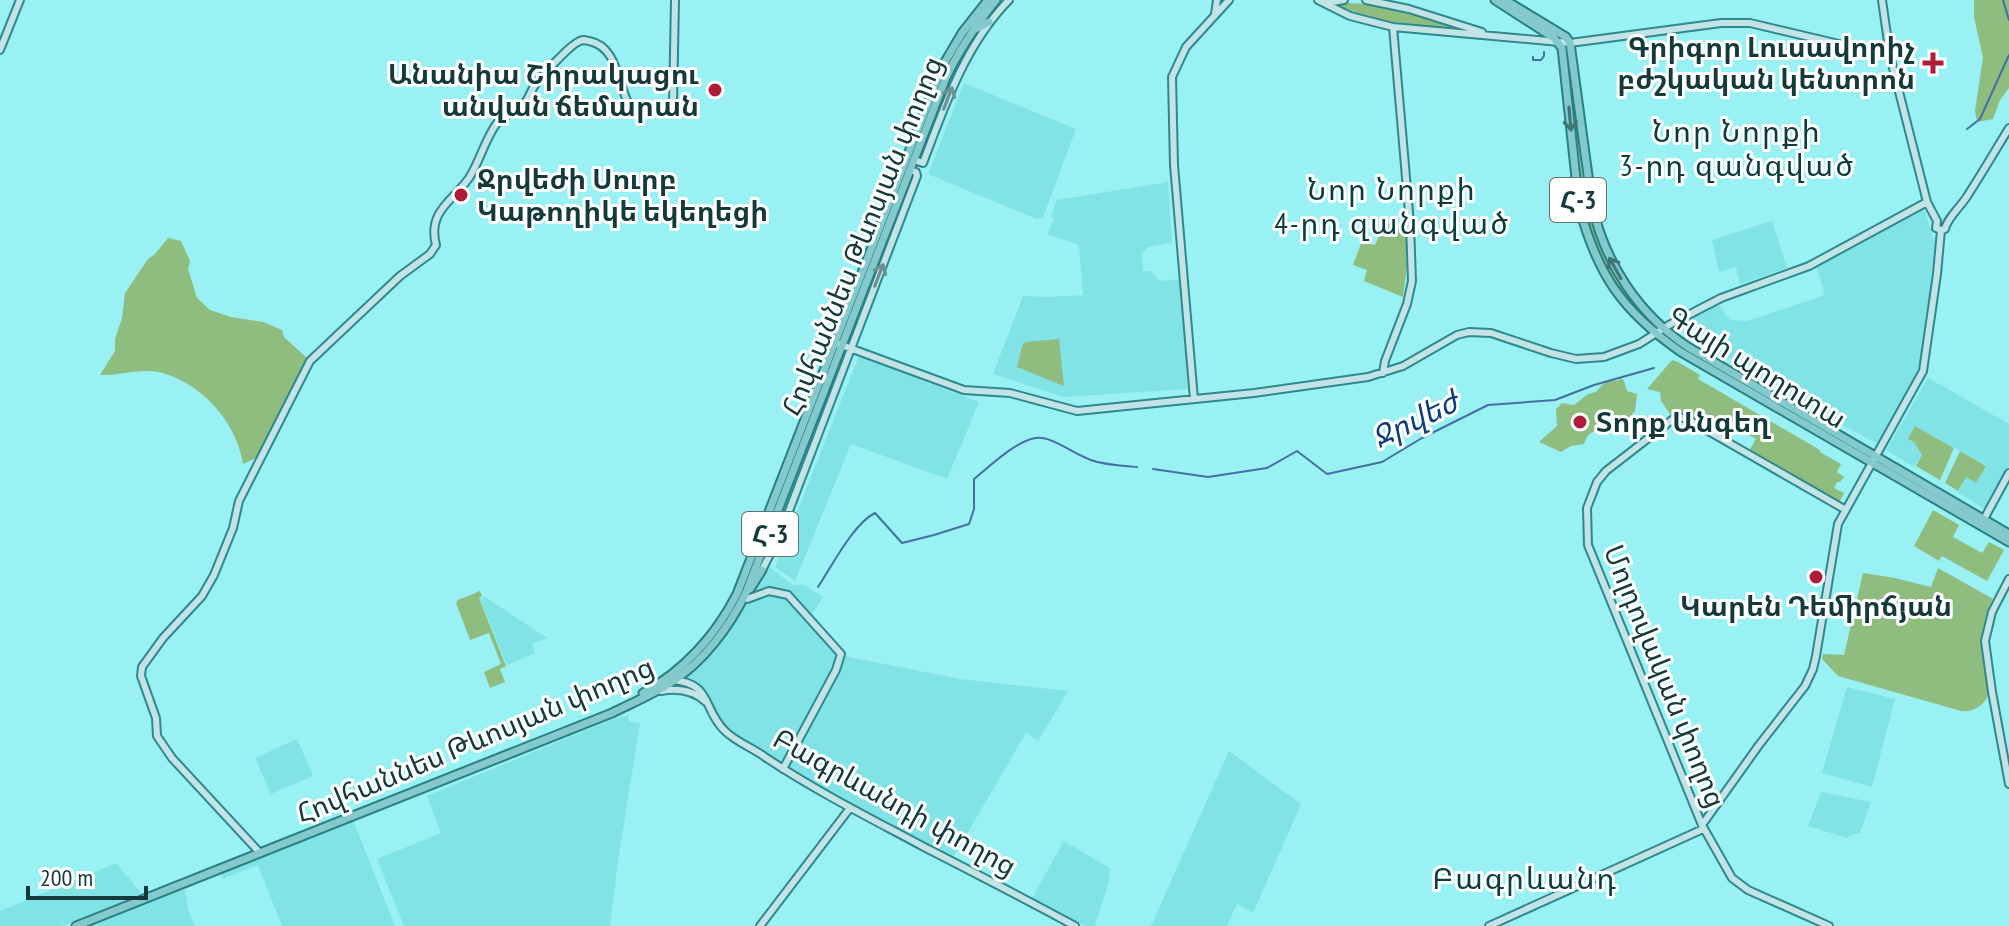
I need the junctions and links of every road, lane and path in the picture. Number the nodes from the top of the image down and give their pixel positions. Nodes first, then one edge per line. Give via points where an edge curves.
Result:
1 (20, 0) edge
2 (675, 0) edge
3 (988, 0) edge
4 (996, 0) edge
5 (1009, 0) edge
6 (1217, 0) edge
7 (1229, 0) edge
8 (1318, 0) edge
9 (1344, 0) edge
10 (1366, 0) edge
11 (1495, 0) edge
12 (1505, 0) edge
13 (1882, 0) edge
14 (1326, 3) junction
15 (1215, 14) junction
16 (989, 22) junction
17 (1393, 27) junction
18 (973, 30) junction
19 (1493, 35) junction
20 (1559, 42) junction
21 (1570, 43) junction
22 (0, 50) edge
23 (1890, 56) junction
24 (942, 79) junction
25 (2009, 128) edge
26 (910, 165) junction
27 (1927, 202) junction
28 (1937, 221) junction
29 (1946, 222) junction
30 (1941, 230) junction
31 (1663, 329) junction
32 (1656, 334) junction
33 (839, 344) junction
34 (851, 348) junction
35 (1383, 373) junction
36 (1194, 399) junction
37 (1874, 459) junction
38 (2009, 473) edge
39 (780, 509) junction
40 (1846, 510) junction
41 (1984, 519) junction
42 (2009, 534) edge
43 (2009, 542) edge
44 (771, 550) junction
45 (762, 570) joint
46 (2009, 579) edge
47 (744, 597) junction
48 (729, 616) junction
49 (665, 679) junction
50 (675, 680) junction
51 (655, 689) junction
52 (707, 702) junction
53 (783, 769) junction
54 (2009, 784) edge
55 (850, 808) junction
56 (1702, 827) junction
57 (259, 852) junction
58 (68, 926) edge
59 (76, 926) edge
60 (760, 926) edge
61 (1075, 926) edge
62 (1489, 926) edge
63 (1829, 926) edge

1 - 22 street
2 - 57 street via 673,105 647,113 632,110 611,54 585,40 534,86 523,106 497,123 468,179 441,210 430,254 310,361 239,501 214,575 142,667 157,736
3 - 24 main road, Հովհաննես Թևոսյան փողոց / Հ-3 via 946,60
4 - 18 main road, Հովհաննես Թևոսյան փողոց / Հ-3
5 - 16 street
6 - 15 street
7 - 15 street
8 - 14 street
9 - 14 street
10 - 19 street
11 - 20 main road
12 - 21 main road
13 - 23 street
14 - 17 street via 1350,16
15 - 36 street via 1186,47 1172,77 1174,165
16 - 18 main road
26 -> 16 street via 923,163 950,90
17 - 19 street
17 - 35 street via 1412,281
18 - 24 main road, Հովհաննես Թևոսյան փողոց / Հ-3
19 - 20 street
20 - 21 street
20 -> 32 main road, Գայի պողոտա / Հ-3 via 1588,240 1609,283
21 - 23 street via 1750,23
31 -> 21 main road, Գայի պողոտա / Հ-3 via 1619,277 1598,229
23 - 27 street
24 - 26 main road, Հովհաննես Թևոսյան փողոց / Հ-3
25 - 29 street
26 - 33 main road, Հովհաննես Թևոսյան փողոց / Հ-3
34 -> 26 street via 917,175
27 - 28 street
27 - 31 street via 1809,266 1721,298
28 - 29 street
28 - 30 street
29 - 30 street
30 - 37 street via 1923,371
31 - 32 street
31 - 37 main road, Գայի պողոտա / Հ-3
32 - 35 street via 1618,353 1588,359 1469,332
32 - 37 main road, Գայի պողոտա / Հ-3
33 - 34 street
33 - 39 main road, Հովհաննես Թևոսյան փողոց / Հ-3
33 - 48 main road, Հովհաննես Թևոսյան փողոց / Հ-3
34 - 36 street via 964,390 1010,393 1077,411
34 - 44 street
35 - 36 street
37 - 40 street
37 - 41 main road, Գայի պողոտա / Հ-3
37 - 43 main road, Գայի պողոտա / Հ-3
38 - 41 street
39 - 44 street
39 - 47 main road, Հովհաննես Թևոսյան փողոց / Հ-3
40 - 56 street via 1838,524 1809,678
40 - 56 street, Մոլդովական փողոց via 1682,416 1663,425 1596,484 1587,508 1588,545
41 - 42 main road, Գայի պողոտա / Հ-3
44 - 45 street
45 - 47 main road
46 - 54 street via 1985,641
47 - 48 main road, Հովհաննես Թևոսյան փողոց / Հ-3
47 - 53 street via 769,591 788,595 841,654
48 - 49 main road, Հովհաննես Թևոսյան փողոց / Հ-3
48 - 50 main road, Հովհաննես Թևոսյան փողոց / Հ-3 via 704,654
49 - 50 street, Բագրևանդի փողոց
49 - 51 main road, Հովհաննես Թևոսյան փողոց / Հ-3
50 - 51 main road, Հովհաննես Թևոսյան փողոց / Հ-3
50 - 52 street, Բագրևանդի փողոց via 699,688
51 - 52 street via 694,692
51 - 57 main road, Հովհաննես Թևոսյան փողոց / Հ-3 via 607,715
52 - 53 street, Բագրևանդի փողոց via 728,734
53 - 55 street, Բագրևանդի փողոց
55 - 60 street
55 - 61 street, Բագրևանդի փողոց
56 - 62 street
56 - 63 street, Մոլդովական փողոց via 1732,878
57 - 58 main road, Հովհաննես Թևոսյան փողոց / Հ-3
57 - 59 main road, Հովհաննես Թևոսյան փողոց / Հ-3

